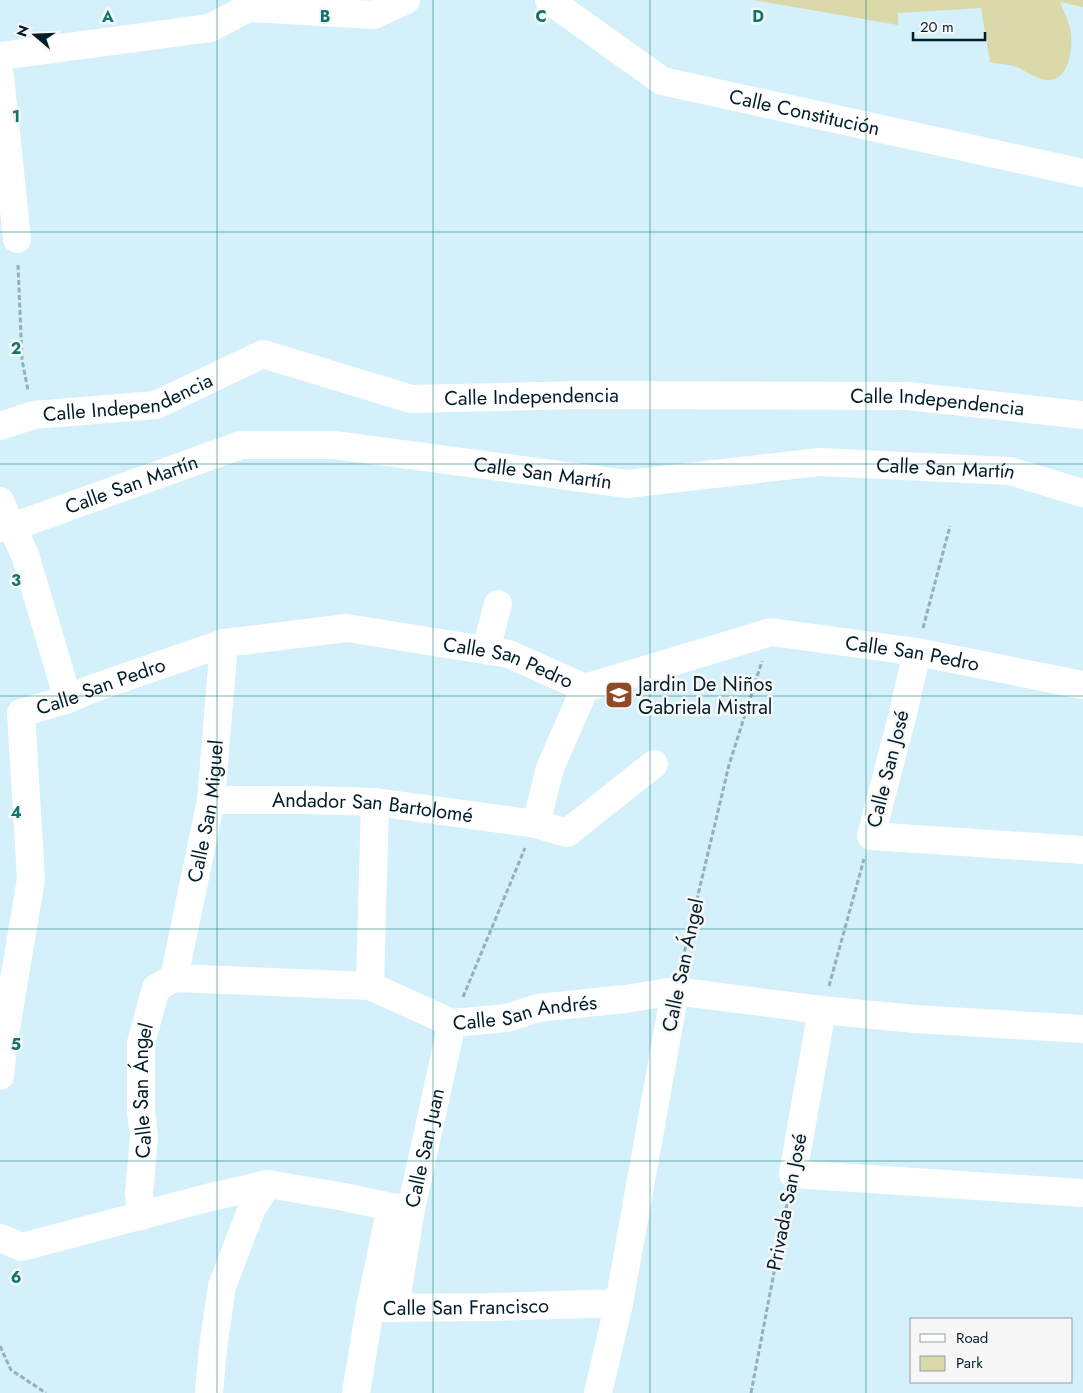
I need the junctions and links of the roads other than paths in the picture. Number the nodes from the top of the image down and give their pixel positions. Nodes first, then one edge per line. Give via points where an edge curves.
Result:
1 (406, 0) edge
2 (549, 0) edge
3 (0, 56) edge
4 (0, 76) edge
5 (1083, 173) edge
6 (17, 239) road end
7 (1083, 415) edge
8 (0, 426) edge
9 (1083, 493) edge
10 (0, 501) edge
11 (6, 527) edge
12 (498, 604) dead end
13 (224, 643) junction
14 (486, 650) junction
15 (917, 652) junction
16 (1083, 685) edge
17 (585, 688) junction
18 (68, 698) junction
19 (654, 764) dead end
20 (211, 800) junction
21 (374, 802) junction
22 (536, 824) junction
23 (1083, 850) edge
24 (174, 978) junction
25 (370, 986) junction
26 (675, 991) junction
27 (822, 1010) junction
28 (452, 1022) junction
29 (1083, 1029) edge
30 (0, 1076) edge
31 (268, 1184) junction
32 (1083, 1194) edge
33 (401, 1208) junction
34 (142, 1216) junction
35 (0, 1238) edge
36 (619, 1303) junction
37 (382, 1308) junction
38 (209, 1393) edge
39 (356, 1393) edge
40 (598, 1393) edge

1 - 3 street via 374,15 248,8 210,28
2 - 5 street, Calle Constitución via 662,81
4 - 6 street
7 - 8 street, Calle Independencia via 908,396 411,398 263,354 156,405 34,415
9 - 11 street, Calle San Martín via 1010,471 819,462 627,484 334,445 241,444
10 - 11 street
11 - 18 street via 25,555
12 - 14 street
13 - 14 street, Calle San Pedro via 347,628
13 - 18 street, Calle San Pedro
13 - 20 street, Calle San Miguel
14 - 17 street, Calle San Pedro via 509,654
15 - 16 street, Calle San Pedro
15 - 17 street, Calle San Pedro via 771,632
15 - 23 street, Calle San José via 871,836
17 - 22 street via 550,768
18 - 30 street, Calle San Pedro via 21,713 31,879
19 - 22 street, Andador San Bartolomé via 567,833
20 - 21 street, Andador San Bartolomé
20 - 24 street, Calle San Miguel
21 - 22 street, Andador San Bartolomé
21 - 25 street
24 - 25 street, Calle San Andrés
24 - 34 street, Calle San Ángel via 156,988 141,1043 144,1136 139,1194
25 - 28 street, Calle San Andrés
26 - 27 street, Calle San Andrés
26 - 28 street, Calle San Andrés via 538,1008 507,1018
26 - 36 street, Calle San Ángel
27 - 29 street, Calle San Andrés
27 - 32 street, Privada San José via 793,1174
28 - 33 street, Calle San Juan
31 - 33 street
31 - 34 street
31 - 38 street via 252,1208 222,1286
33 - 37 street, Calle San Juan
34 - 35 street via 22,1248
36 - 37 street, Calle San Francisco
36 - 40 street, Calle San Ángel
37 - 39 street, Calle San Francisco

